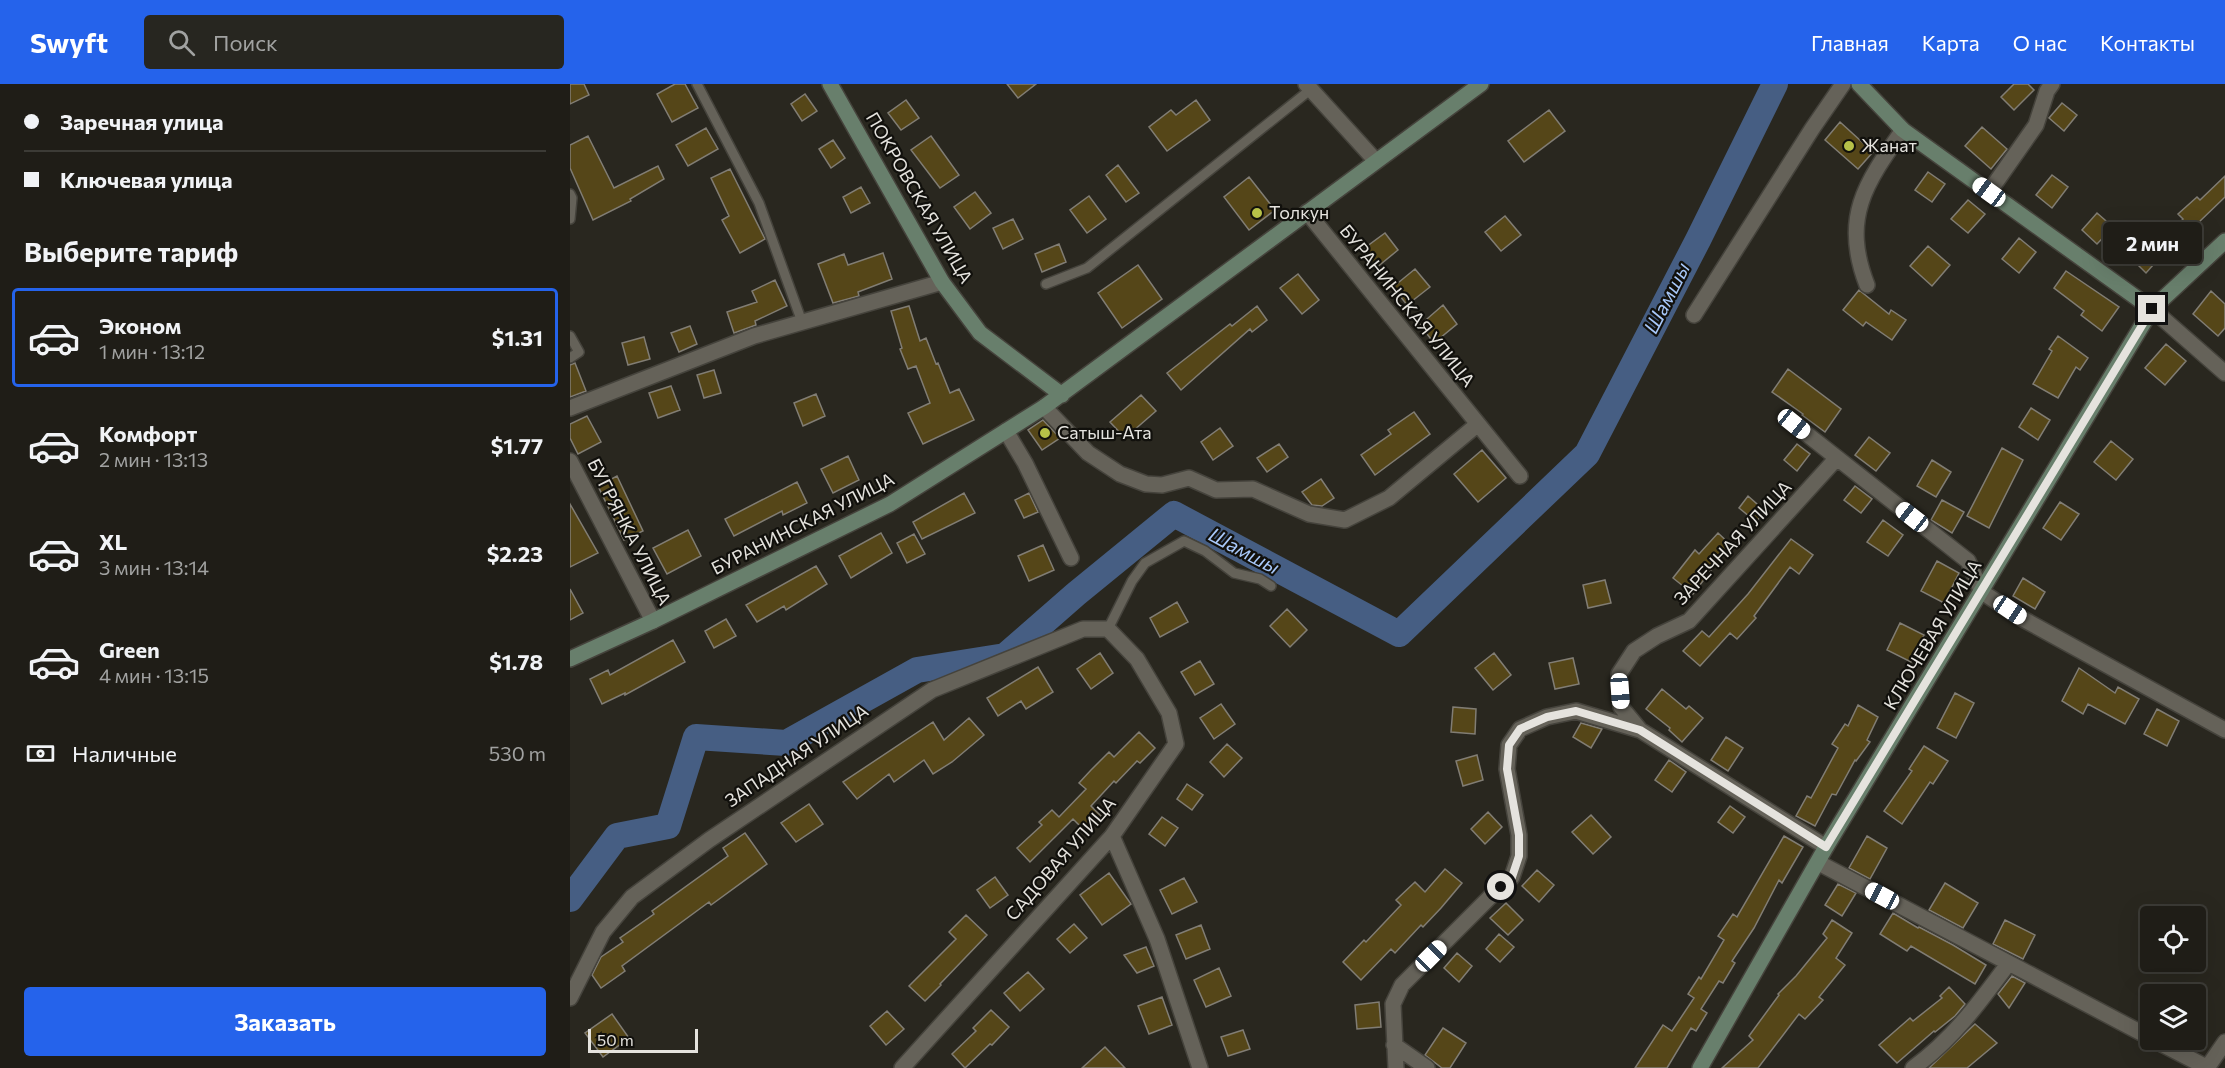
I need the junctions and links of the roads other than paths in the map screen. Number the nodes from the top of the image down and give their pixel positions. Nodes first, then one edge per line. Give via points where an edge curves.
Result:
1 (697, 84) edge
2 (830, 84) edge
3 (1481, 84) edge
4 (1843, 84) edge
5 (1859, 84) edge
6 (2052, 84) edge
7 (1308, 87) edge
8 (1903, 130) junction
9 (1375, 160) junction
10 (1989, 192) junction
11 (570, 194) edge
12 (1307, 212) junction
13 (570, 219) edge
14 (2225, 241) edge
15 (942, 282) junction
16 (1046, 284) dead end
17 (1867, 285) dead end
18 (2152, 309) junction
19 (1694, 315) dead end
20 (802, 322) junction
21 (570, 336) edge
22 (570, 358) edge
23 (2225, 373) edge
24 (1062, 395) junction
25 (1044, 407) junction
26 (570, 408) edge
27 (1478, 424) junction
28 (1794, 424) dead end
29 (1006, 431) junction
30 (1836, 459) junction
31 (570, 461) edge
32 (1520, 476) dead end
33 (1071, 558) dead end
34 (1271, 586) dead end
35 (1982, 592) junction
36 (652, 621) junction
37 (1108, 629) junction
38 (570, 659) edge
39 (1640, 730) junction
40 (2225, 730) edge
41 (1112, 836) junction
42 (1826, 847) junction
43 (1819, 863) junction
44 (2008, 964) junction
45 (570, 998) edge
46 (2140, 1033) edge
47 (2225, 1042) edge
48 (1394, 1045) junction
49 (2173, 1050) edge
50 (902, 1068) edge
51 (1199, 1068) edge
52 (1396, 1068) edge
53 (1427, 1068) edge
54 (1700, 1068) edge
55 (1913, 1068) edge
56 (2207, 1068) edge

1 - 20 lane via 759,203
2 - 15 street, ПОКРОВСКАЯ УЛИЦА
3 - 9 street, БУРАНИНСКАЯ УЛИЦА
4 - 19 street
5 - 8 street
6 - 10 street via 2036,125
7 - 9 street
7 - 16 lane via 1087,268
8 - 10 street
8 - 17 street via 1878,166 1856,218 1855,246
9 - 12 street, БУРАНИНСКАЯ УЛИЦА
10 - 18 street
11 - 13 lane
12 - 24 street, БУРАНИНСКАЯ УЛИЦА
12 - 27 street, БУРАНИНСКАЯ УЛИЦА
14 - 18 street, КЛЮЧЕВАЯ УЛИЦА
15 - 20 street
15 - 24 street, ПОКРОВСКАЯ УЛИЦА via 980,333
18 - 23 street
18 - 35 street, КЛЮЧЕВАЯ УЛИЦА
20 - 26 street via 754,336
21 - 22 lane via 579,352
24 - 25 street, БУРАНИНСКАЯ УЛИЦА
25 - 27 street via 1088,453 1119,474 1146,484 1162,485 1189,478 1216,490 1253,489 1309,514 1345,520 1389,498
25 - 29 street, БУРАНИНСКАЯ УЛИЦА
27 - 32 street, БУРАНИНСКАЯ УЛИЦА
28 - 30 street
29 - 33 street
29 - 36 street, БУРАНИНСКАЯ УЛИЦА via 890,504
30 - 35 street via 1968,561
30 - 39 street, ЗАРЕЧНАЯ УЛИЦА via 1689,621 1634,651 1619,674 1621,707
31 - 36 street, БУГРЯНКА УЛИЦА
34 - 37 lane via 1234,573 1184,541 1145,562
35 - 40 street via 2023,619
35 - 42 street, КЛЮЧЕВАЯ УЛИЦА
36 - 38 street, БУРАНИНСКАЯ УЛИЦА
37 - 41 street, САДОВАЯ УЛИЦА via 1137,659 1169,713 1176,744
37 - 45 street, ЗАПАДНАЯ УЛИЦА via 1083,629 932,690 719,833 632,897 603,932
39 - 42 street
39 - 48 street via 1576,711 1547,717 1520,729 1509,745 1507,769 1519,835 1519,856 1512,877 1402,985 1392,1004
41 - 50 street, САДОВАЯ УЛИЦА
41 - 51 street via 1157,939
42 - 43 street, КЛЮЧЕВАЯ УЛИЦА
43 - 44 street
43 - 54 street, КЛЮЧЕВАЯ УЛИЦА
44 - 46 street
44 - 55 street via 1965,1021
47 - 56 street
48 - 52 street
48 - 53 street
49 - 56 street

